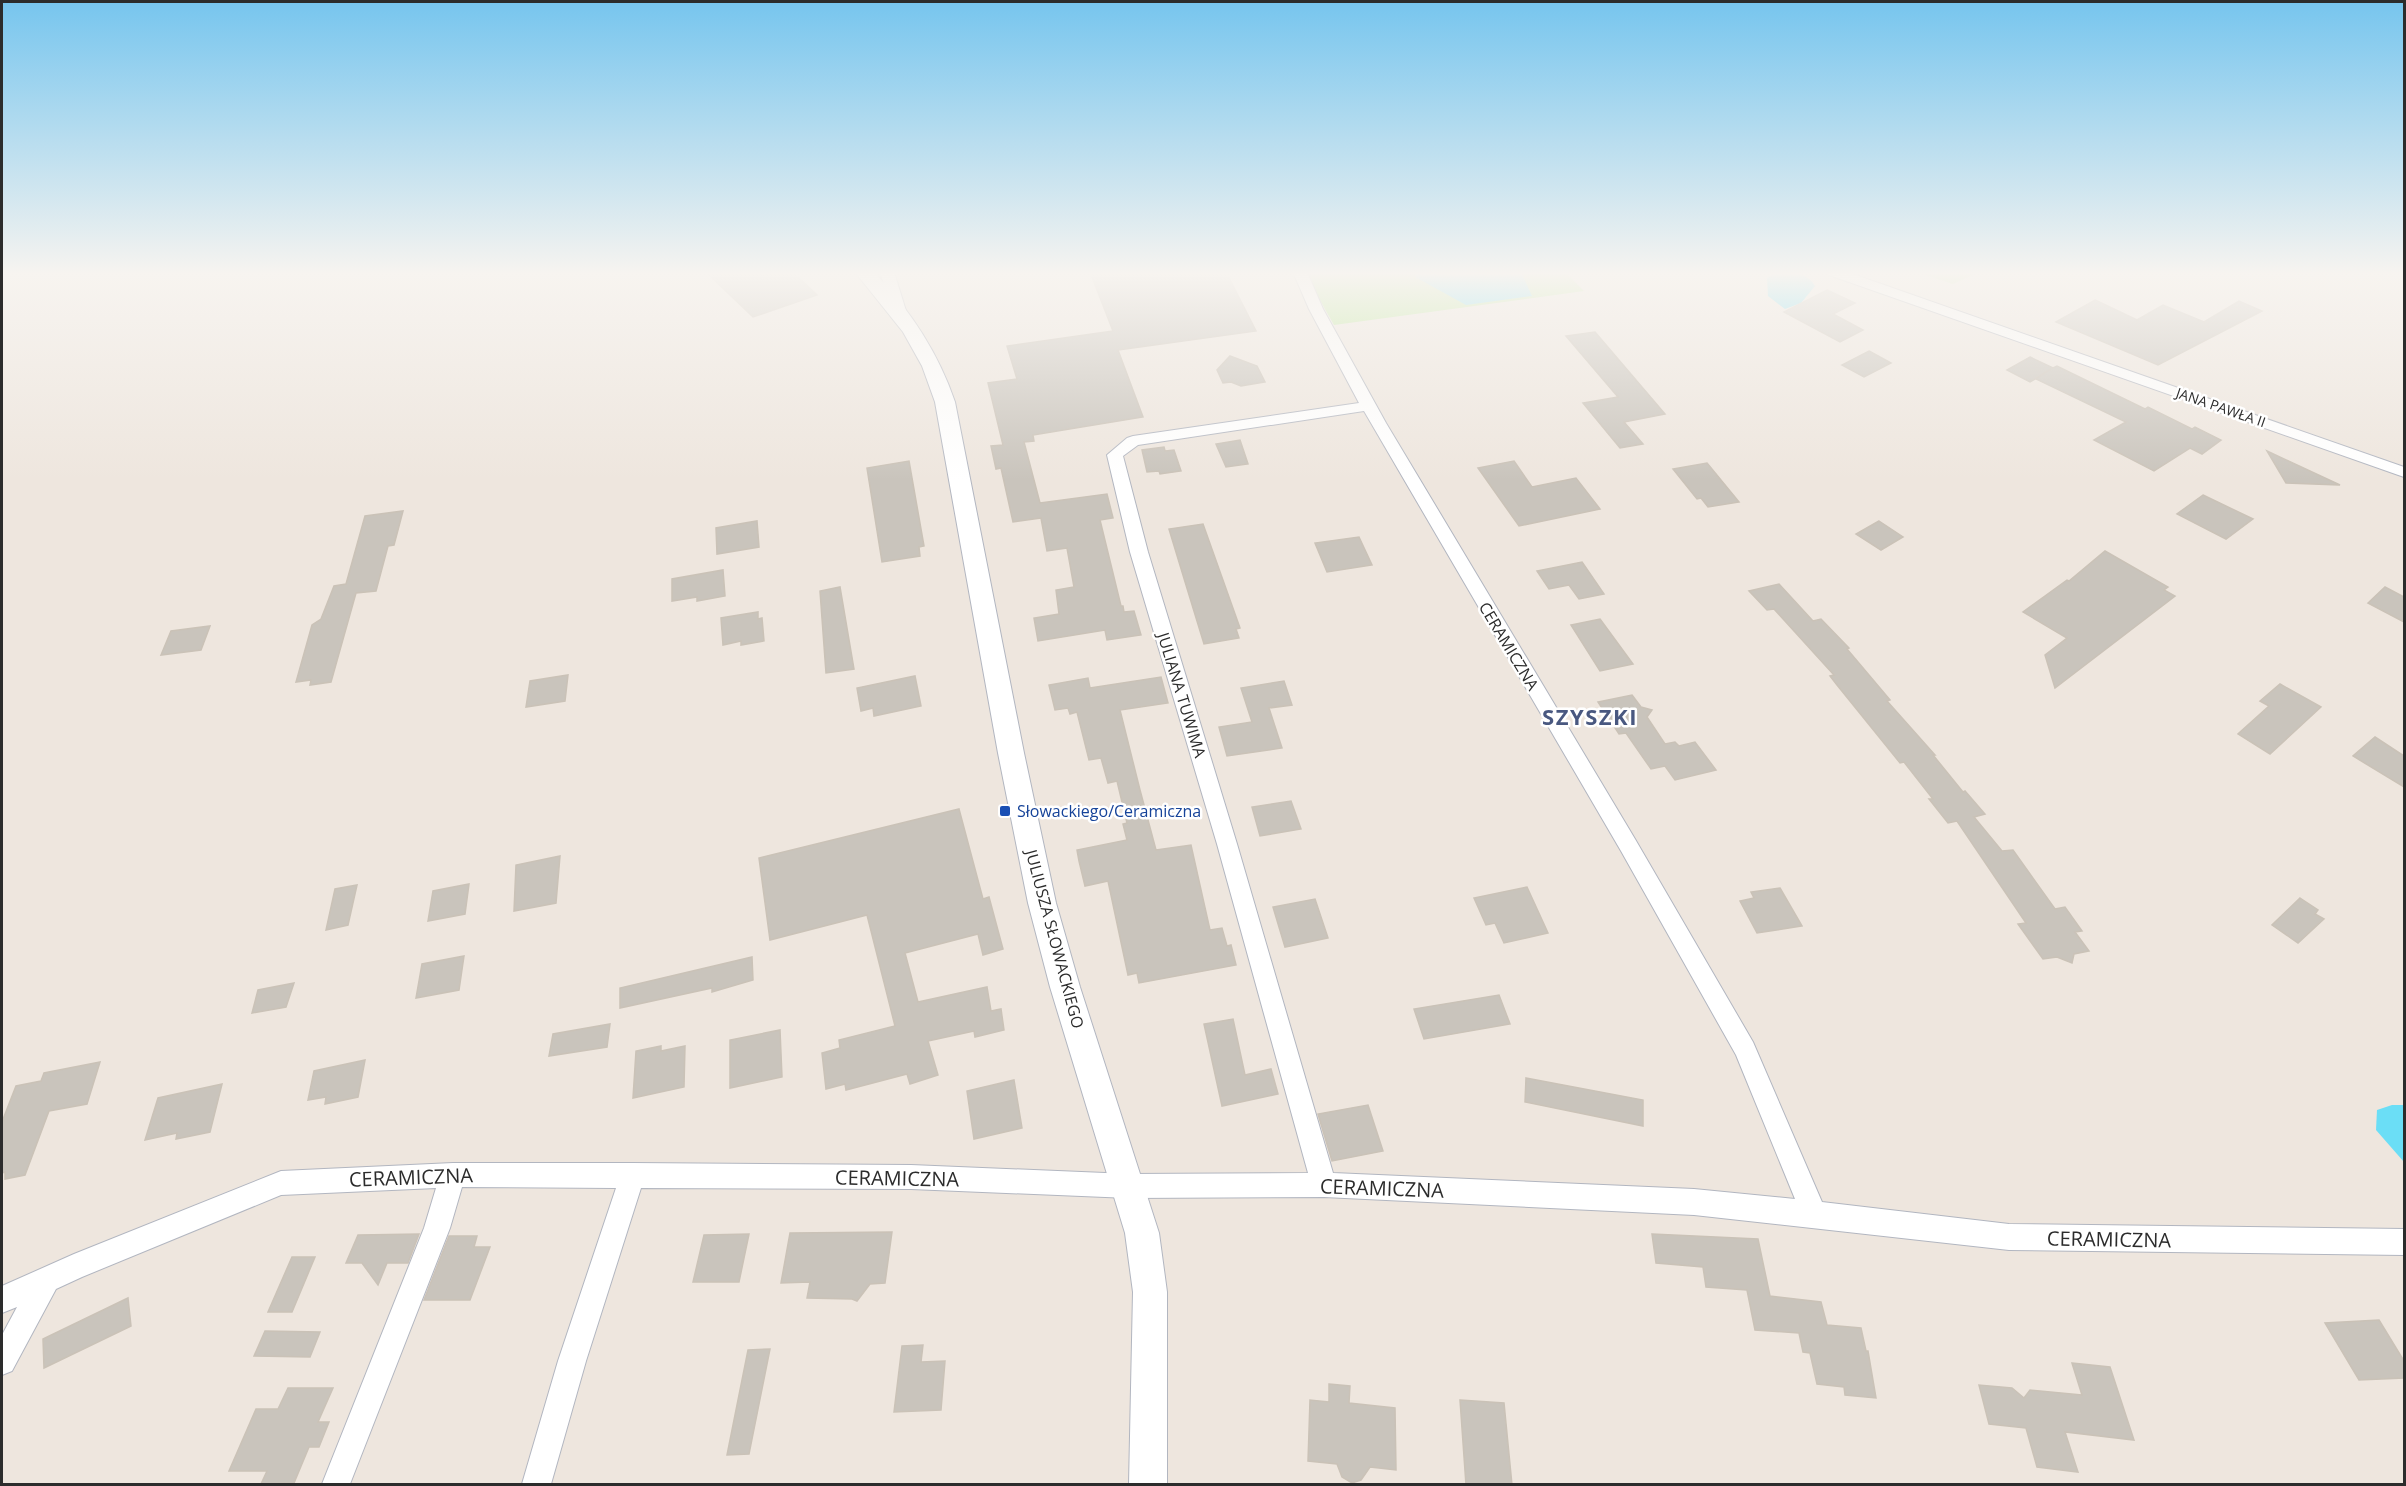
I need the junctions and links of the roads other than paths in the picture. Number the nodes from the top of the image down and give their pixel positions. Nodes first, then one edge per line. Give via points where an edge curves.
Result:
1 (918, 341) edge
2 (1334, 341) edge
3 (2033, 341) edge
4 (1369, 406) junction
5 (2404, 471) edge
6 (453, 1175) junction
7 (633, 1176) junction
8 (1324, 1185) junction
9 (1129, 1186) junction
10 (1814, 1214) junction
11 (2404, 1242) edge
12 (47, 1279) junction
13 (2, 1300) edge
14 (2, 1361) edge
15 (336, 1485) edge
16 (536, 1485) edge
17 (1148, 1485) edge

1 - 9 street, JULIUSZA SŁOWACKIEGO via 932,364 945,402 1042,903
2 - 4 street, CERAMICZNA
3 - 5 street, JANA PAWŁA II
4 - 8 street, JULIANA TUWIMA via 1133,441 1115,455 1139,552
4 - 10 street, CERAMICZNA via 1745,1050
6 - 7 street, CERAMICZNA
6 - 12 street, CERAMICZNA via 281,1183
6 - 15 street
7 - 9 street, CERAMICZNA via 920,1177
7 - 16 street
8 - 9 street, CERAMICZNA
8 - 10 street, CERAMICZNA via 1694,1202
9 - 17 street, JULIUSZA SŁOWACKIEGO via 1142,1233 1150,1292
10 - 11 street, CERAMICZNA via 2009,1238
12 - 13 street, CERAMICZNA
12 - 14 street

